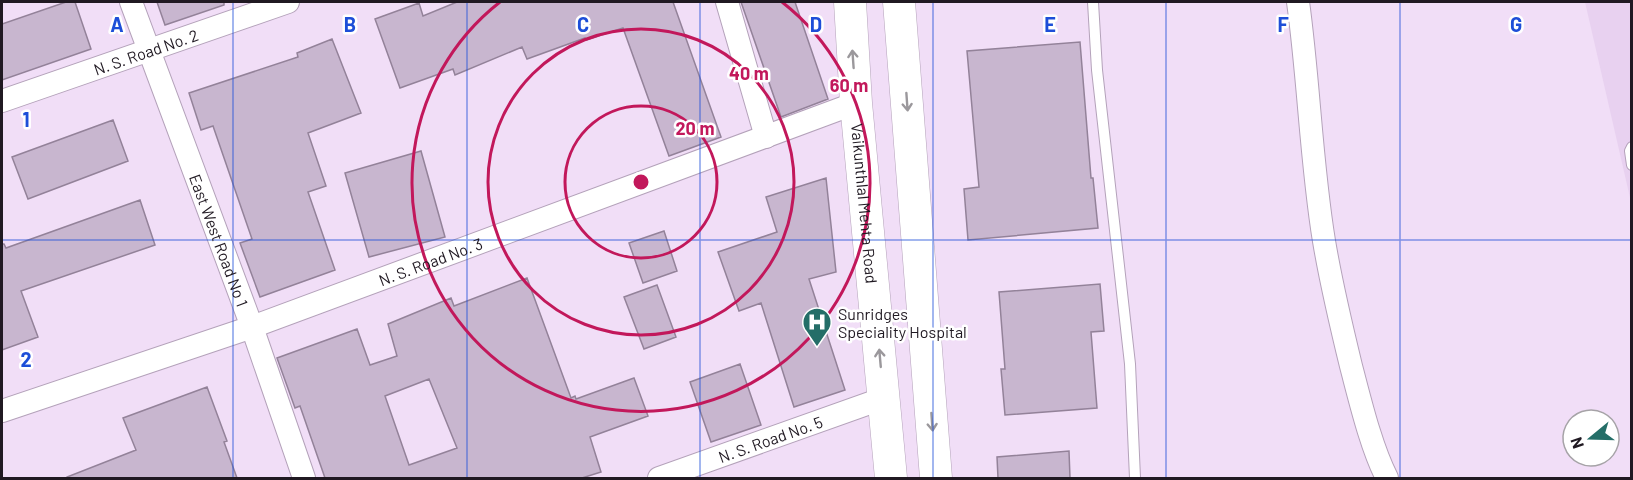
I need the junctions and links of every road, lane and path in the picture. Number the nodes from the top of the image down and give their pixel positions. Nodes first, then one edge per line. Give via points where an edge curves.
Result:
1 (131, 2) edge
2 (288, 2) edge
3 (727, 2) edge
4 (850, 2) edge
5 (899, 2) edge
6 (1093, 2) edge
7 (1298, 2) edge
8 (149, 51) junction
9 (2, 101) edge
10 (856, 103) junction
11 (766, 137) junction
12 (1632, 147) edge
13 (1632, 165) edge
14 (252, 327) junction
15 (884, 398) junction
16 (2, 411) edge
17 (304, 478) edge
18 (659, 478) edge
19 (891, 478) edge
20 (936, 478) edge
21 (1135, 478) edge
22 (1387, 478) edge

1 - 8 street, East West Road No 1
2 - 8 street, N. S. Road No. 2
3 - 11 street
10 -> 4 main road, Vaikunthlal Mehta Road
5 -> 20 main road
6 - 21 lane via 1130,364
7 - 22 street via 1314,162 1337,310 1359,400
8 - 9 street, N. S. Road No. 2
8 - 14 street, East West Road No 1
10 - 11 street, N. S. Road No. 3
15 -> 10 main road, Vaikunthlal Mehta Road
11 - 14 street, N. S. Road No. 3
12 - 13 lane
14 - 16 street, N. S. Road No. 3
14 - 17 street, East West Road No 1
15 - 18 street, N. S. Road No. 5
15 - 19 main road, Vaikunthlal Mehta Road

